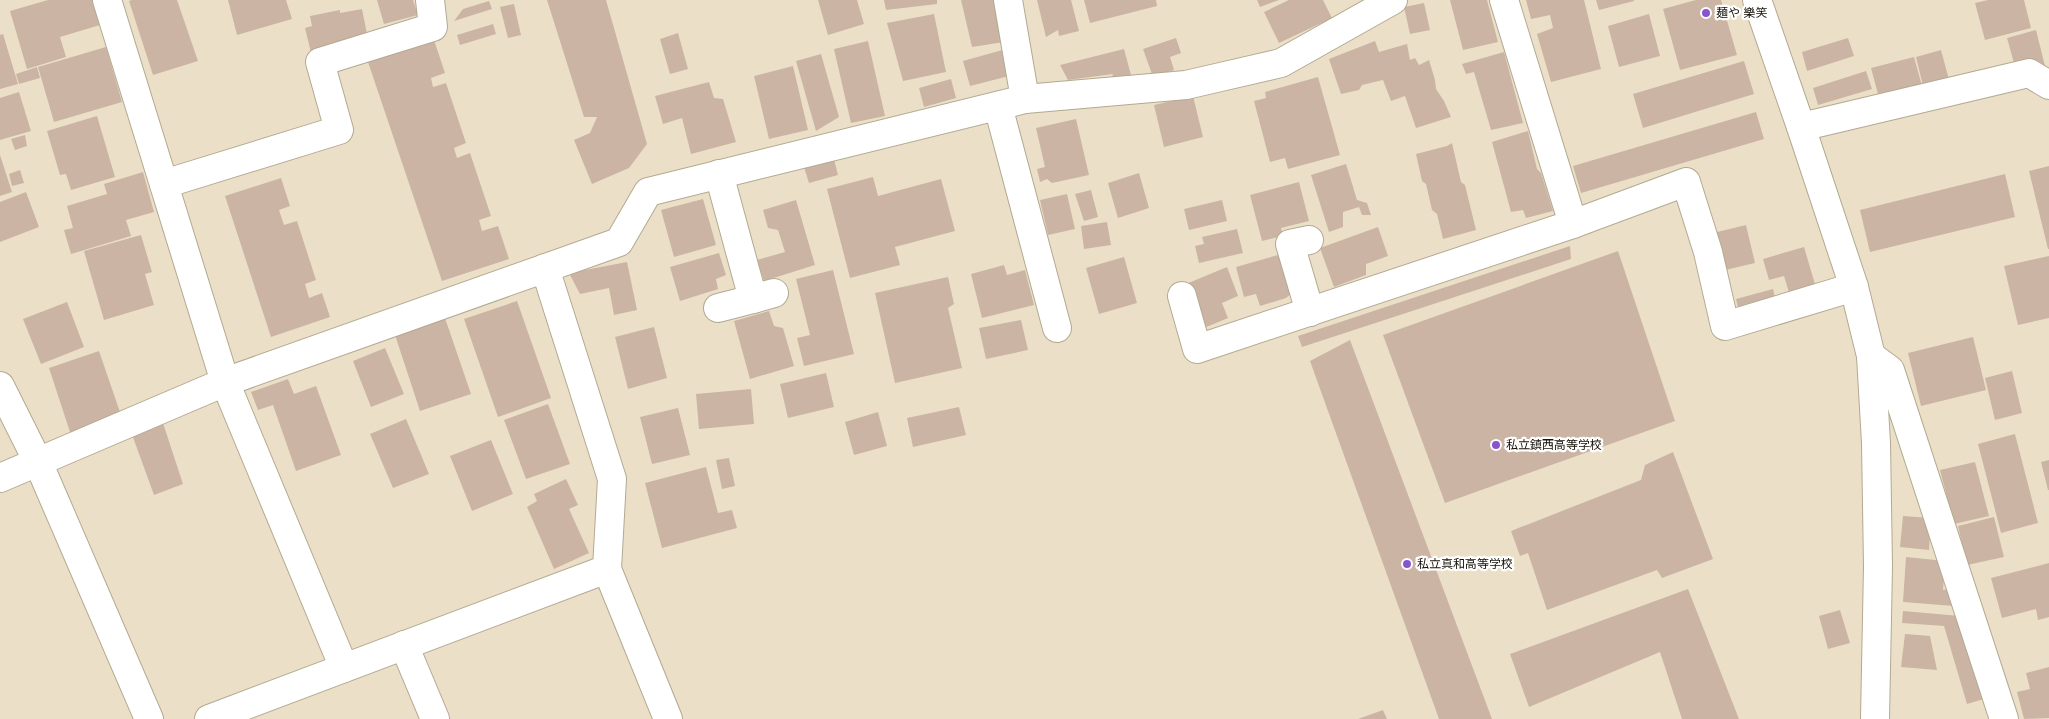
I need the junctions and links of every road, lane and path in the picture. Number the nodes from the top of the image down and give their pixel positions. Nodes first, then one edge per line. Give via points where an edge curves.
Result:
1 (107, 0) edge
2 (430, 0) edge
3 (1008, 0) edge
4 (1393, 0) edge
5 (1504, 0) edge
6 (1757, 0) edge
7 (2049, 85) edge
8 (1025, 99) junction
9 (998, 106) junction
10 (1801, 127) junction
11 (719, 174) junction
12 (164, 184) junction
13 (1573, 224) junction
14 (1308, 240) dead end
15 (545, 268) junction
16 (1854, 287) junction
17 (1182, 296) dead end
18 (718, 308) dead end
19 (1310, 312) junction
20 (1057, 328) dead end
21 (1871, 356) junction
22 (225, 382) junction
23 (0, 386) edge
24 (38, 462) junction
25 (0, 478) edge
26 (607, 569) junction
27 (404, 645) junction
28 (344, 668) junction
29 (149, 719) edge
30 (209, 719) edge
31 (435, 719) edge
32 (668, 719) edge
33 (1874, 719) edge
34 (2004, 719) edge

1 - 12 street
2 - 12 street via 433,26 320,62 339,130
3 - 8 street
4 - 8 street via 1280,63 1186,85
5 - 13 street
6 - 10 street
7 - 10 street via 2029,73
8 - 9 street
9 - 11 street
9 - 20 street
10 - 16 street
11 - 15 street via 648,192 619,242
11 - 18 street via 763,296
12 - 22 street
13 - 16 street via 1686,182 1708,252 1725,326
13 - 19 street
14 - 19 street via 1290,244
15 - 22 street
15 - 26 street via 612,479
16 - 21 street
17 - 19 street via 1197,349
21 - 33 street via 1878,566
21 - 34 street via 1890,370
22 - 24 street
22 - 28 street
23 - 24 street
24 - 25 street
24 - 29 street
26 - 27 street
26 - 32 street
27 - 28 street
27 - 31 street
28 - 30 street

